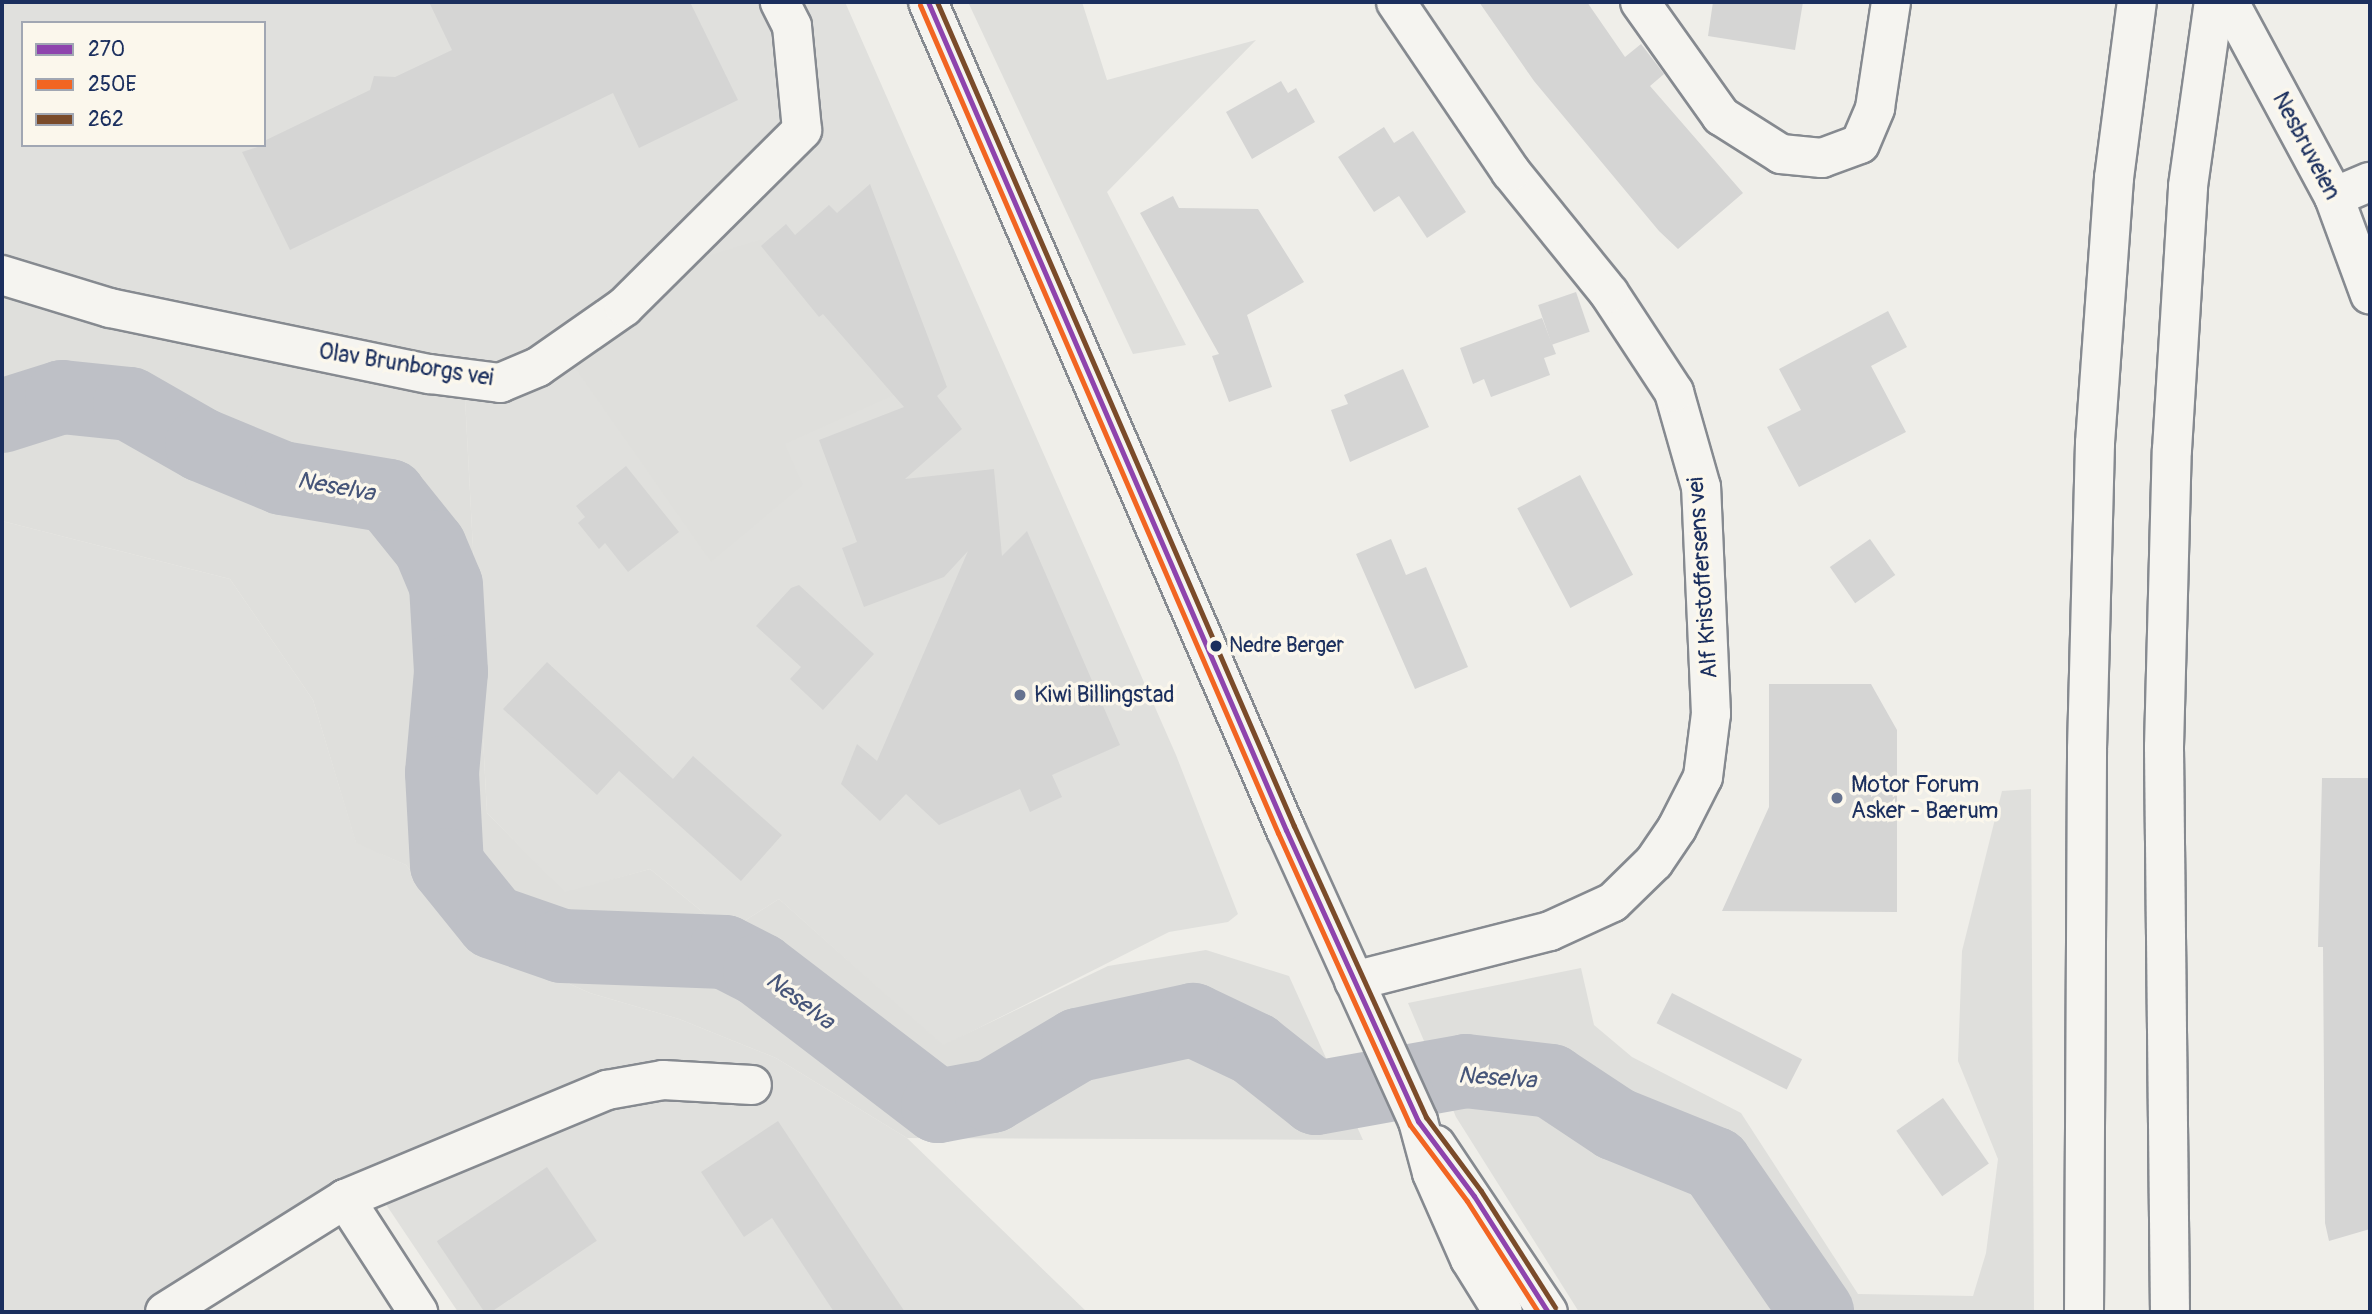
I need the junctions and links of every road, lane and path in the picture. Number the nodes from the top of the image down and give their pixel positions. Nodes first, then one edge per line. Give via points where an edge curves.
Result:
1 (780, 2) edge
2 (928, 2) edge
3 (1396, 2) edge
4 (1640, 2) edge
5 (1891, 2) edge
6 (2137, 2) edge
7 (2214, 2) edge
8 (2229, 2) edge
9 (2370, 182) edge
10 (2334, 197) junction
11 (2, 275) edge
12 (2370, 295) edge
13 (1354, 981) junction
14 (752, 1085) dead end
15 (1419, 1121) junction
16 (345, 1199) junction
17 (1537, 1308) edge
18 (165, 1312) edge
19 (418, 1312) edge
20 (1503, 1312) edge
21 (2084, 1312) edge
22 (2170, 1312) edge

1 - 11 main road, Olav Brunborgs vei via 792,26 802,130 624,307 549,361 500,383 430,374 110,308
2 - 13 main road
3 - 13 main road, Alf Kristoffersens vei via 1511,172 1609,293 1674,392 1700,487 1710,713 1703,777 1677,828 1654,862 1613,902 1550,931
4 - 5 main road via 1721,116 1781,154 1822,158 1860,144 1875,108
6 - 21 main road via 2114,178 2095,443 2087,749
7 - 22 main road via 2188,186 2172,450 2164,747
8 - 10 main road, Nesbruveien
9 - 10 main road
10 - 12 main road, Nesbruveien
13 - 15 main road
14 - 16 main road via 663,1080 607,1090
15 - 17 main road via 1474,1196
15 - 20 main road via 1437,1185 1470,1259
16 - 18 main road
16 - 19 main road

